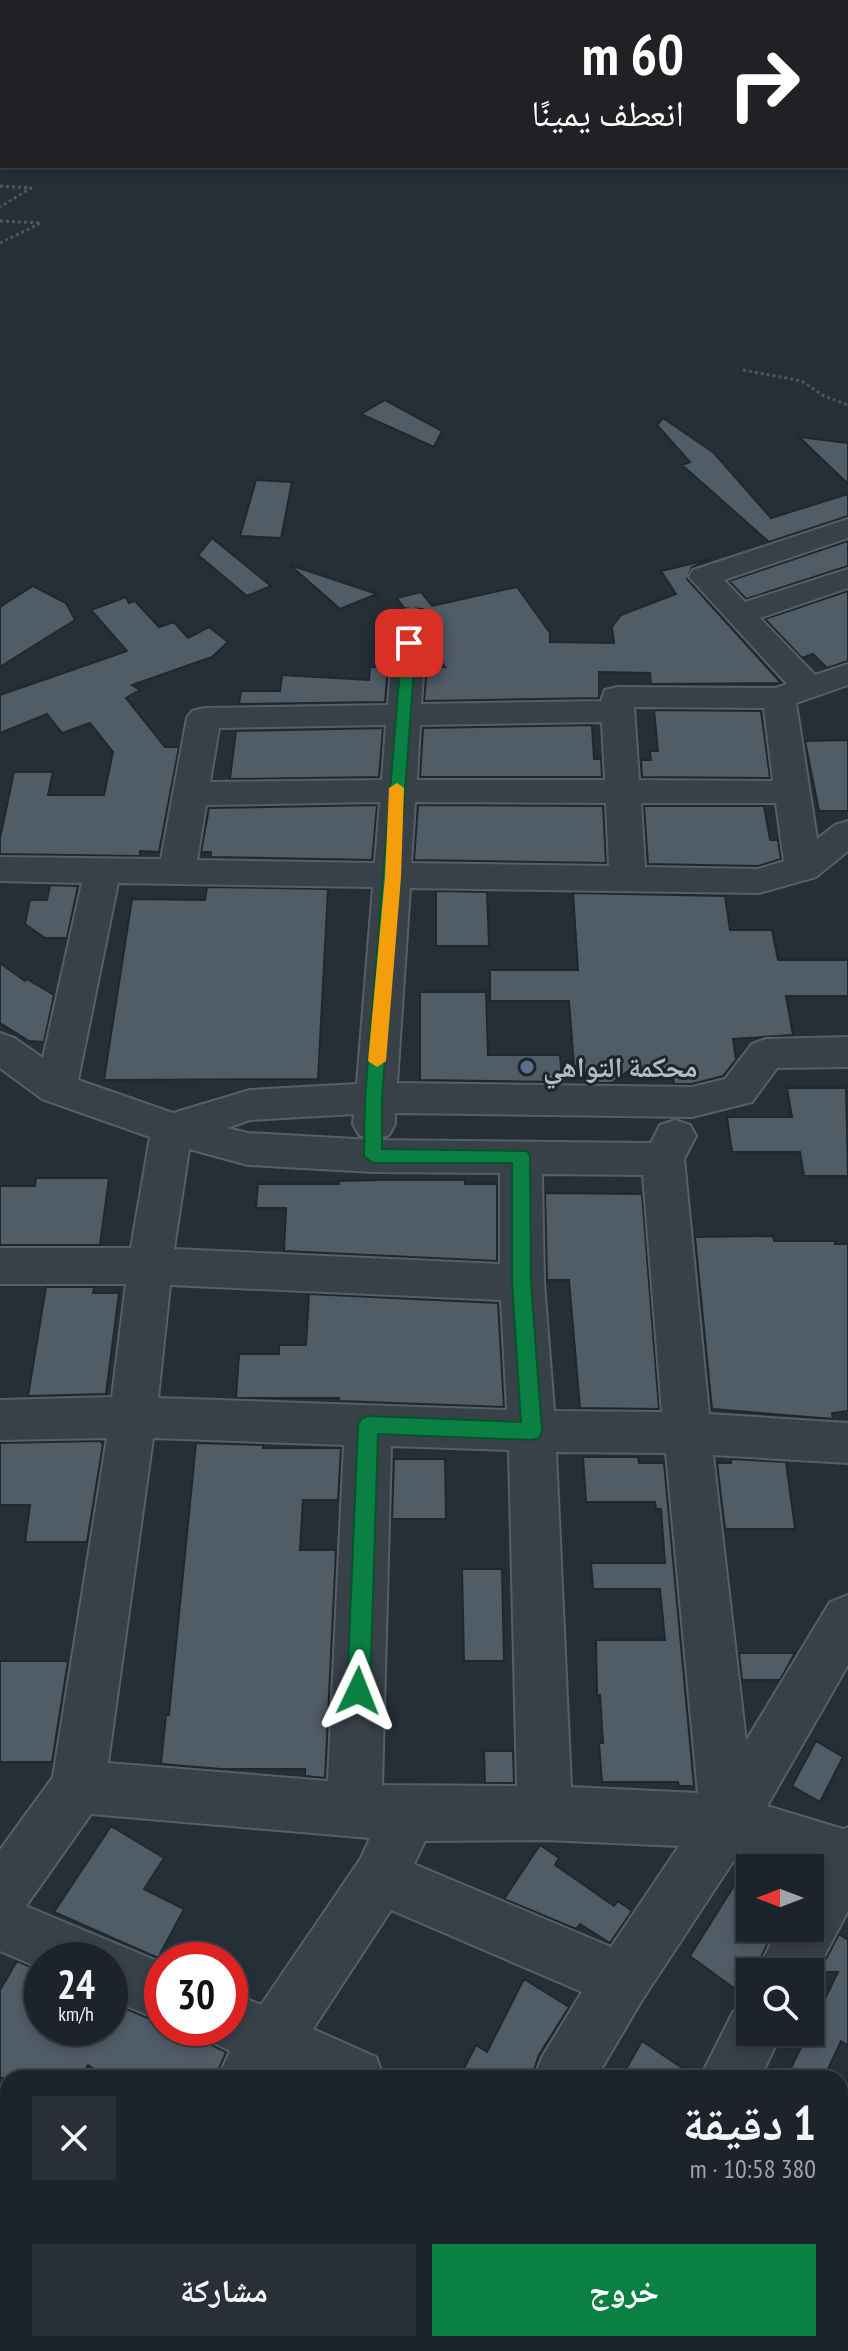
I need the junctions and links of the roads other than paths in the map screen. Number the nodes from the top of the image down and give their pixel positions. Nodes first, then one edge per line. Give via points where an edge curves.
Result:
1 (848, 528) edge
2 (848, 578) edge
3 (738, 615) junction
4 (411, 619) dead end
5 (848, 674) edge
6 (794, 692) junction
7 (617, 711) junction
8 (403, 715) junction
9 (396, 791) junction
10 (622, 792) junction
11 (792, 792) junction
12 (192, 794) junction
13 (848, 833) edge
14 (803, 868) junction
15 (0, 869) edge
16 (103, 869) junction
17 (177, 871) junction
18 (393, 877) junction
19 (628, 879) junction
20 (0, 1048) edge
21 (848, 1052) edge
22 (56, 1088) junction
23 (374, 1098) junction
24 (692, 1102) junction
25 (172, 1129) junction
26 (373, 1156) junction
27 (521, 1156) junction
28 (663, 1159) junction
29 (0, 1266) edge
30 (150, 1266) junction
31 (522, 1283) junction
32 (133, 1417) junction
33 (0, 1420) edge
34 (368, 1425) junction
35 (532, 1431) junction
36 (687, 1433) junction
37 (848, 1443) edge
38 (848, 1618) edge
39 (78, 1787) junction
40 (354, 1809) junction
41 (545, 1813) junction
42 (409, 1814) junction
43 (728, 1821) junction
44 (847, 1856) edge
45 (380, 1877) junction
46 (0, 1896) edge
47 (824, 1899) edge
48 (0, 1923) edge
49 (45, 1942) edge
50 (622, 1980) junction
51 (746, 2046) edge
52 (250, 2047) edge
53 (328, 2070) edge
54 (568, 2070) edge
55 (733, 2070) edge

1 - 3 street via 704,577
2 - 3 street
3 - 6 street
4 - 8 street
5 - 6 street
6 - 7 street via 617,697
6 - 11 street
7 - 8 street
7 - 10 street
8 - 9 street
8 - 12 street via 204,718
9 - 10 street
9 - 12 street
9 - 18 street
10 - 11 street
10 - 19 street
11 - 14 street
12 - 17 street
13 - 14 street
14 - 19 street via 759,881
15 - 16 street
16 - 17 street
16 - 22 street
17 - 18 street
18 - 19 street
18 - 23 street
20 - 22 street
21 - 24 street via 766,1054 738,1091
22 - 25 street
23 - 24 street
23 - 25 street via 250,1105
23 - 26 street
24 - 28 street
25 - 26 street via 248,1149
25 - 30 street
26 - 27 street
27 - 28 street
27 - 31 street
28 - 36 street
29 - 30 street
30 - 31 street
30 - 32 street
31 - 35 street
32 - 33 street
32 - 34 street
32 - 39 street
34 - 35 street
34 - 40 street
35 - 36 street
35 - 41 street
36 - 37 street
36 - 43 street
38 - 43 street
39 - 40 street
39 - 46 street
40 - 42 street
41 - 42 street
41 - 43 street
42 - 45 street
43 - 44 street
43 - 50 street
44 - 47 street
45 - 50 street
45 - 52 street
48 - 49 street
50 - 54 street
51 - 55 street
52 - 53 street

